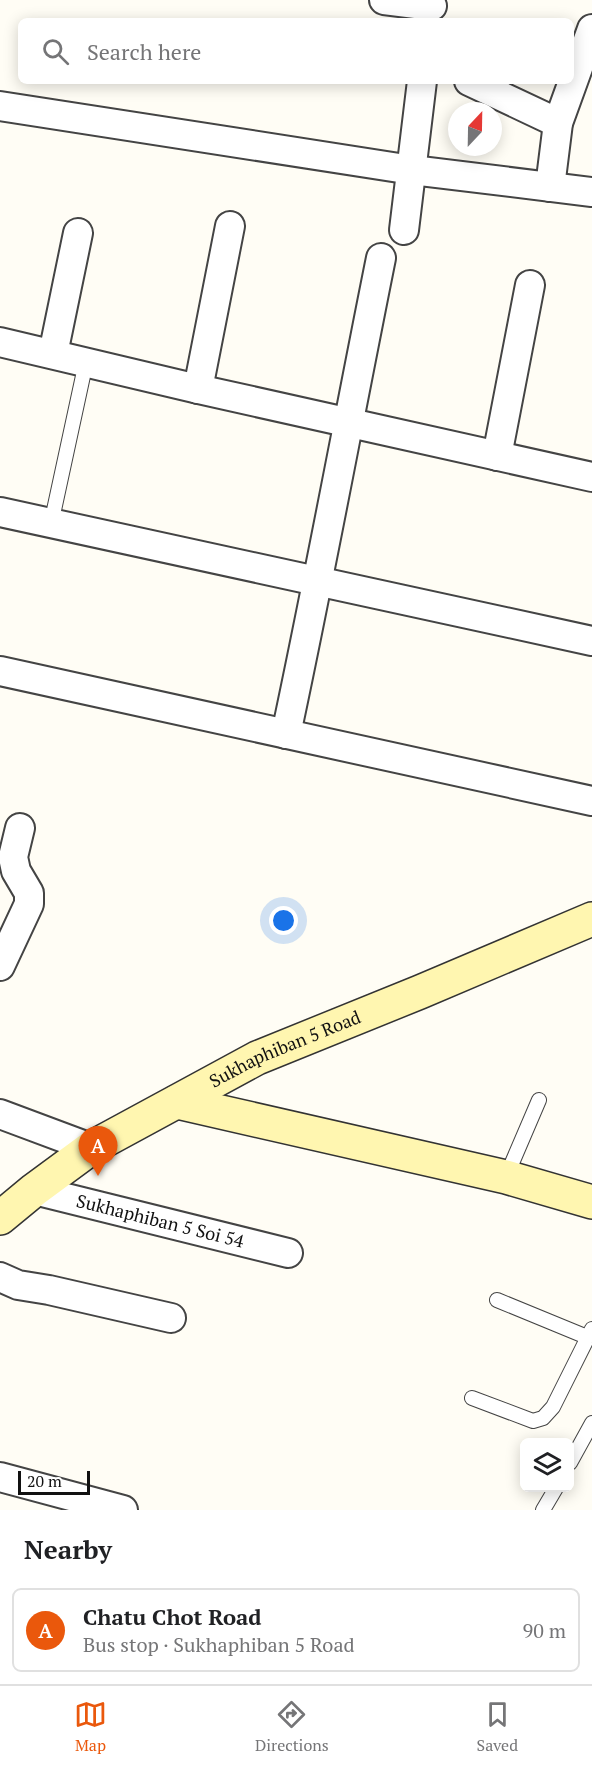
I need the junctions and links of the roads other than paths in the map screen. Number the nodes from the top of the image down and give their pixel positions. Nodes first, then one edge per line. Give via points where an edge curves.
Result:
1 (384, 0) edge
2 (431, 9) edge
3 (592, 29) edge
4 (574, 79) edge
5 (422, 84) edge
6 (475, 84) edge
7 (572, 84) edge
8 (0, 106) edge
9 (558, 123) junction
10 (412, 170) junction
11 (550, 187) junction
12 (592, 192) edge
13 (230, 226) dead end
14 (404, 230) dead end
15 (78, 233) dead end
16 (381, 258) dead end
17 (530, 285) dead end
18 (0, 342) edge
19 (53, 354) junction
20 (86, 362) junction
21 (198, 389) junction
22 (347, 423) junction
23 (497, 456) junction
24 (592, 477) edge
25 (0, 512) edge
26 (51, 524) junction
27 (318, 581) junction
28 (592, 641) edge
29 (0, 671) edge
30 (286, 734) junction
31 (592, 801) edge
32 (20, 828) dead end
33 (592, 919) edge
34 (0, 966) edge
35 (539, 1100) dead end
36 (177, 1102) junction
37 (0, 1114) edge
38 (91, 1148) junction
39 (506, 1177) junction
40 (34, 1190) junction
41 (592, 1202) edge
42 (0, 1218) edge
43 (288, 1253) dead end
44 (0, 1277) edge
45 (497, 1300) dead end
46 (171, 1318) dead end
47 (590, 1333) edge
48 (472, 1398) dead end
49 (592, 1423) edge
50 (574, 1456) edge
51 (0, 1477) edge
52 (554, 1492) edge
53 (123, 1510) edge
54 (543, 1510) edge

1 - 2 street
3 - 4 street
5 - 10 street
6 - 9 street
7 - 9 street
8 - 10 street
9 - 11 street
10 - 11 street
10 - 14 street
11 - 12 street
13 - 21 street
15 - 19 street
16 - 22 street
17 - 23 street
18 - 19 street
19 - 20 street
20 - 21 street
20 - 26 lane
21 - 22 street
22 - 23 street
22 - 27 street
23 - 24 street
25 - 26 street
26 - 27 street
27 - 28 street
27 - 30 street
29 - 30 street
30 - 31 street
32 - 34 street via 13,857 16,872 29,893 29,904
33 - 36 main road, Sukhaphiban 5 Road via 257,1058
35 - 39 lane
36 - 38 main road, Sukhaphiban 5 Road
36 - 39 main road
37 - 38 street
38 - 40 main road, Sukhaphiban 5 Road
39 - 41 main road
40 - 42 main road, Sukhaphiban 5 Road
40 - 43 street, Sukhaphiban 5 Soi 54
44 - 46 street via 18,1285
45 - 47 lane
47 - 48 lane via 553,1407 543,1418 533,1421
49 - 50 lane
51 - 53 street
52 - 54 lane

